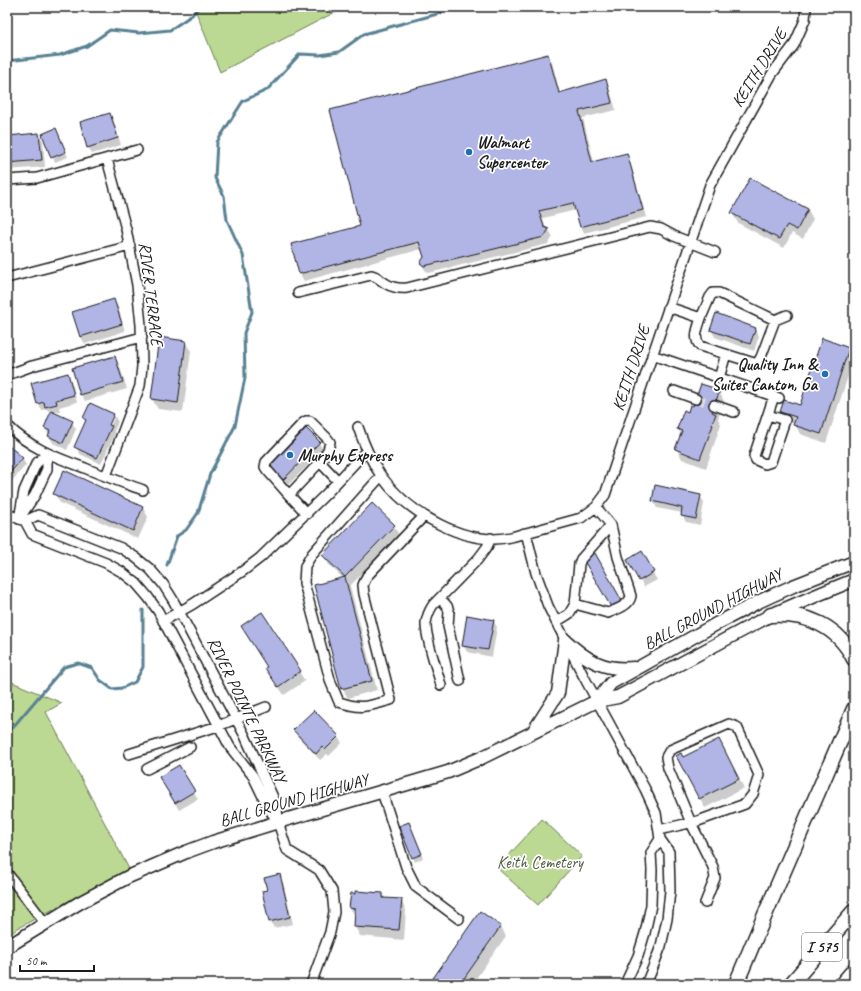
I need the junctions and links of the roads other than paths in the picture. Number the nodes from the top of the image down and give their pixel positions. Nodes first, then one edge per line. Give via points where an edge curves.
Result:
1 (806, 7) edge
2 (137, 150) dead end
3 (107, 159) junction
4 (7, 180) edge
5 (690, 242) junction
6 (130, 246) junction
7 (716, 252) dead end
8 (7, 278) edge
9 (298, 293) dead end
10 (668, 307) junction
11 (787, 315) dead end
12 (701, 318) junction
13 (775, 320) junction
14 (142, 337) junction
15 (726, 354) junction
16 (652, 355) junction
17 (7, 375) edge
18 (719, 378) junction
19 (674, 391) dead end
20 (696, 399) tunnel mouth
21 (714, 405) tunnel mouth
22 (734, 412) dead end
23 (768, 414) junction
24 (7, 425) edge
25 (358, 427) dead end
26 (367, 450) junction
27 (47, 453) junction
28 (320, 462) junction
29 (106, 476) junction
30 (380, 476) junction
31 (338, 481) junction
32 (143, 490) dead end
33 (289, 495) junction
34 (596, 507) junction
35 (7, 514) edge
36 (306, 514) junction
37 (424, 516) junction
38 (22, 520) junction
39 (611, 525) junction
40 (526, 533) junction
41 (491, 538) junction
42 (854, 562) edge
43 (854, 580) edge
44 (440, 598) junction
45 (575, 604) junction
46 (180, 612) junction
47 (772, 615) junction
48 (163, 621) junction
49 (556, 622) junction
50 (565, 640) junction
51 (854, 659) edge
52 (639, 667) junction
53 (460, 681) dead end
54 (441, 685) dead end
55 (597, 701) junction
56 (266, 707) dead end
57 (854, 709) edge
58 (236, 719) junction
59 (218, 726) junction
60 (533, 733) junction
61 (190, 747) dead end
62 (129, 754) dead end
63 (147, 769) dead end
64 (382, 792) junction
65 (278, 822) junction
66 (691, 822) junction
67 (660, 834) junction
68 (7, 873) edge
69 (705, 903) dead end
70 (854, 911) edge
71 (459, 919) dead end
72 (45, 923) junction
73 (7, 947) edge
74 (854, 970) edge
75 (311, 984) edge
76 (625, 984) edge
77 (646, 984) edge
78 (736, 984) edge
79 (791, 984) edge
80 (842, 984) edge

1 - 5 street, KEITH DRIVE via 805,20 794,45 768,81 710,185
2 - 3 street
3 - 4 street via 36,178
3 - 6 street, RIVER TERRACE
5 - 7 street
5 - 9 street via 650,227 402,289 371,275
5 - 10 street, KEITH DRIVE
6 - 8 street
6 - 14 street, RIVER TERRACE
10 - 12 street
10 - 16 street, KEITH DRIVE
11 - 13 street
12 - 13 street via 710,296 719,293
12 - 15 street via 697,343
13 - 15 street via 758,362
14 - 17 street
14 - 29 street, RIVER TERRACE via 140,386
15 - 18 street
16 - 18 street
16 - 34 street, KEITH DRIVE via 611,480 605,495
18 - 23 street via 777,397
19 - 20 street
21 - 22 street
23 - 23 street via 785,420 771,462 764,464 754,456
24 - 27 street via 18,436
25 - 26 street, KEITH DRIVE
26 - 30 street, KEITH DRIVE
26 - 31 street
27 - 29 street
27 - 38 street via 36,464 24,491
28 - 31 street
28 - 33 street
28 - 33 street via 330,442 310,421 303,422 266,462 265,467
29 - 32 street
30 - 37 street, KEITH DRIVE
30 - 37 street via 312,554 305,566 304,583 331,683 339,702 362,708 391,700 363,585 367,576
31 - 36 street
33 - 36 street
34 - 39 street
34 - 40 street, KEITH DRIVE via 581,518
35 - 38 street
36 - 46 street via 249,567
37 - 41 street, KEITH DRIVE via 446,528
38 - 46 street, RIVER POINTE PARKWAY via 38,515 120,548 150,569 163,584
38 - 48 street, RIVER POINTE PARKWAY via 32,534 122,572 148,597
39 - 45 street via 578,564
39 - 45 street via 631,596 630,601 608,613
40 - 41 street, KEITH DRIVE via 511,538
40 - 49 street via 536,573
41 - 44 street via 478,559
42 - 52 main road, BALL GROUND HIGHWAY via 758,602
43 - 47 main road, BALL GROUND HIGHWAY
44 - 53 street via 449,611 448,626
44 - 54 street via 430,610 426,625
45 - 49 street via 569,614
46 - 48 street
46 - 58 street, RIVER POINTE PARKWAY
47 - 51 highway via 802,617 819,624 835,633 847,646
47 - 55 main road, BALL GROUND HIGHWAY via 618,697
48 - 59 street, RIVER POINTE PARKWAY
49 - 50 street
50 - 52 main road via 584,656 604,666 623,669
50 - 55 street
50 - 60 main road via 558,693
52 - 55 main road, BALL GROUND HIGHWAY via 610,683
55 - 60 main road, BALL GROUND HIGHWAY
55 - 67 street via 650,797
56 - 58 street
57 - 78 highway
58 - 59 street
58 - 65 street, RIVER POINTE PARKWAY via 277,806
59 - 62 street
59 - 65 street, RIVER POINTE PARKWAY via 230,747 253,776
60 - 64 main road, BALL GROUND HIGHWAY via 448,772
61 - 63 street
64 - 65 main road, BALL GROUND HIGHWAY
64 - 71 street via 406,867 416,887
65 - 72 main road, BALL GROUND HIGHWAY via 213,842 161,862 128,877
65 - 75 street via 288,854 319,870 332,891 334,912 330,932
66 - 66 street via 745,804 753,794 759,775 737,727 729,724 670,750 666,758
66 - 67 street
66 - 69 street via 713,867 715,878
67 - 76 street via 651,852 651,905 646,933
67 - 77 street via 669,852 669,905 661,946
68 - 72 street
70 - 79 highway, I 575
72 - 73 main road, BALL GROUND HIGHWAY
74 - 80 highway, I 575

